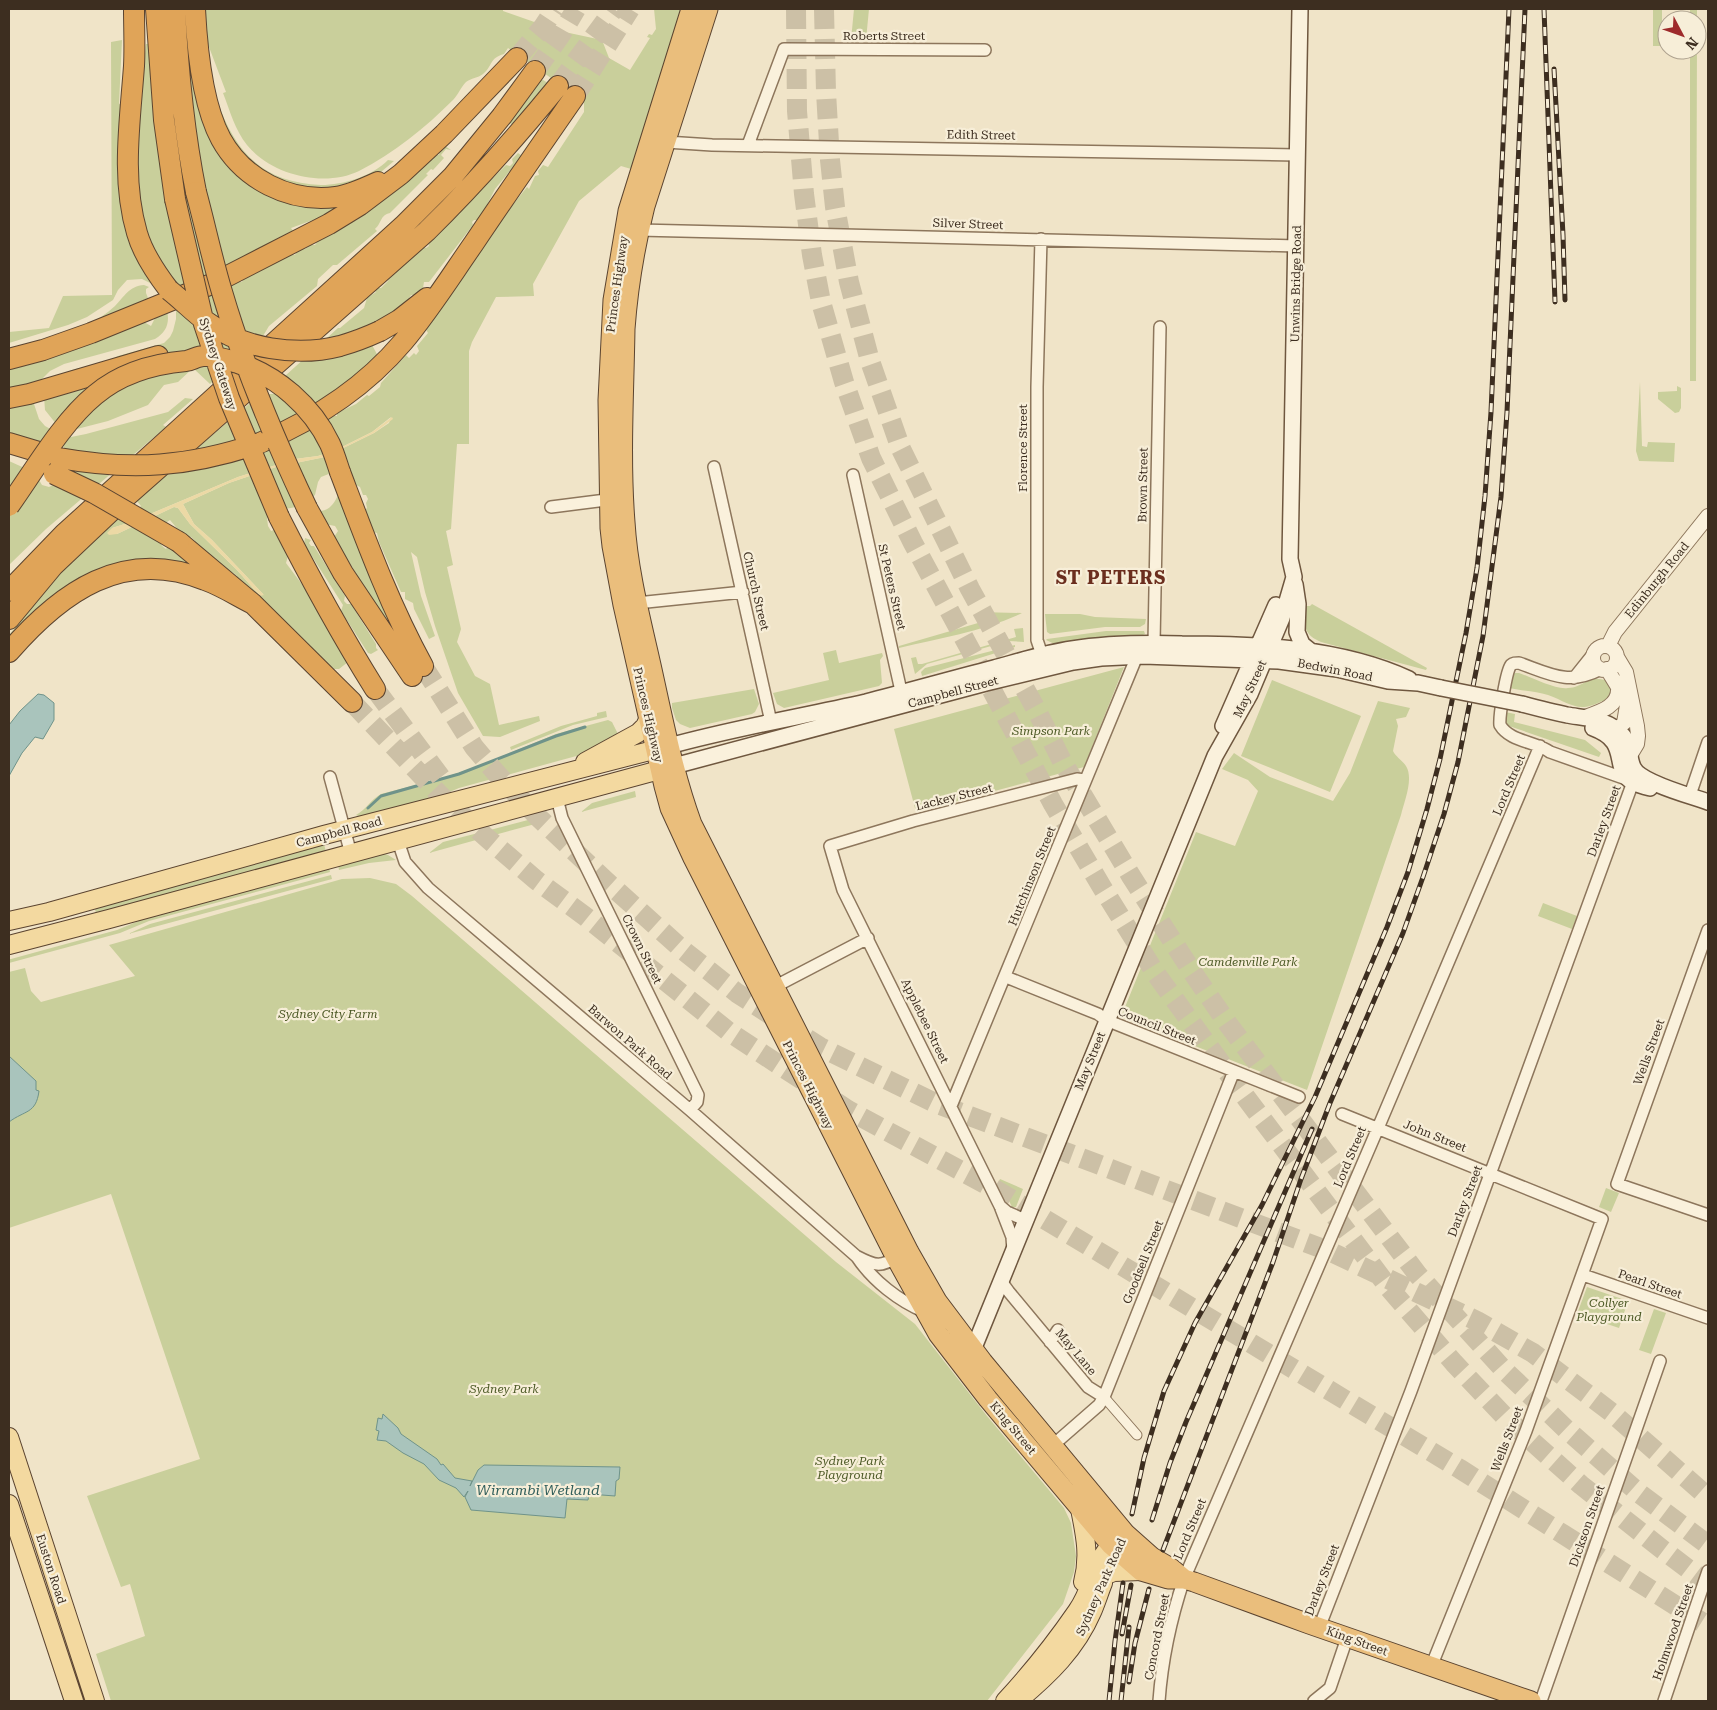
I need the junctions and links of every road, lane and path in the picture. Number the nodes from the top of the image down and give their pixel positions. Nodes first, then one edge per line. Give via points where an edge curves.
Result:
1 (134, 9) edge
2 (156, 9) edge
3 (175, 9) edge
4 (195, 9) edge
5 (691, 9) edge
6 (708, 9) edge
7 (1300, 9) edge
8 (985, 50) dead end
9 (518, 58) tunnel mouth
10 (535, 71) tunnel mouth
11 (558, 86) tunnel mouth
12 (575, 96) tunnel mouth
13 (444, 134) junction
14 (666, 142) junction
15 (748, 145) junction
16 (1297, 154) junction
17 (639, 230) junction
18 (1041, 240) junction
19 (475, 241) junction
20 (1297, 246) junction
21 (1160, 327) dead end
22 (204, 356) junction
23 (9, 359) edge
24 (9, 398) edge
25 (9, 444) edge
26 (9, 454) edge
27 (56, 466) junction
28 (714, 467) dead end
29 (852, 475) dead end
30 (617, 499) junction
31 (9, 506) edge
32 (550, 507) dead end
33 (1708, 516) edge
34 (1290, 559) junction
35 (1294, 577) junction
36 (9, 591) edge
37 (743, 592) junction
38 (637, 603) junction
39 (253, 604) junction
40 (9, 619) edge
41 (1154, 643) junction
42 (1608, 646) junction
43 (9, 652) edge
44 (1312, 652) junction
45 (1594, 653) junction
46 (1261, 654) junction
47 (1042, 655) junction
48 (1137, 656) junction
49 (1617, 657) junction
50 (1604, 669) junction
51 (1574, 678) junction
52 (1418, 682) junction
53 (1629, 686) junction
54 (375, 689) tunnel mouth
55 (902, 699) junction
56 (352, 702) tunnel mouth
57 (1567, 715) junction
58 (1585, 717) junction
59 (649, 718) junction
60 (771, 722) junction
61 (1611, 731) junction
62 (1708, 742) edge
63 (1541, 746) junction
64 (663, 748) junction
65 (1626, 758) junction
66 (667, 768) junction
67 (566, 774) junction
68 (330, 777) dead end
69 (1085, 780) junction
70 (1631, 781) junction
71 (1690, 795) junction
72 (557, 798) junction
73 (1708, 802) edge
74 (1708, 808) edge
75 (344, 830) junction
76 (398, 841) junction
77 (830, 846) joint
78 (351, 854) junction
79 (9, 921) edge
80 (1708, 930) edge
81 (868, 938) junction
82 (9, 945) edge
83 (1006, 977) junction
84 (774, 986) junction
85 (1106, 1020) junction
86 (1234, 1071) junction
87 (1299, 1097) dead end
88 (951, 1106) junction
89 (690, 1110) junction
90 (1342, 1114) dead end
91 (1378, 1128) junction
92 (1490, 1173) junction
93 (1000, 1206) junction
94 (1708, 1215) edge
95 (1602, 1219) joint
96 (1026, 1220) junction
97 (1013, 1251) junction
98 (856, 1256) junction
99 (896, 1258) junction
100 (1582, 1275) junction
101 (1001, 1281) junction
102 (882, 1284) junction
103 (924, 1312) junction
104 (1708, 1318) edge
105 (1058, 1330) dead end
106 (1050, 1342) junction
107 (973, 1350) junction
108 (1660, 1360) dead end
109 (958, 1362) junction
110 (1104, 1398) junction
111 (1137, 1435) dead end
112 (9, 1437) edge
113 (1052, 1446) junction
114 (9, 1504) edge
115 (1080, 1509) junction
116 (1125, 1533) junction
117 (1113, 1547) junction
118 (1141, 1571) junction
119 (1708, 1572) edge
120 (1106, 1575) junction
121 (1184, 1579) junction
122 (1065, 1626) junction
123 (1319, 1628) junction
124 (1347, 1638) junction
125 (1431, 1667) junction
126 (74, 1701) edge
127 (95, 1701) edge
128 (1005, 1701) edge
129 (1018, 1701) edge
130 (1159, 1701) edge
131 (1314, 1701) edge
132 (1531, 1701) edge
133 (1541, 1701) edge
134 (1664, 1701) edge

1 - 19 highway, bridge via 128,147 130,206 146,255 169,290 208,323 230,336 256,345 312,350 339,346 380,331 418,306 438,288
2 - 54 highway, Sydney Gateway, bridge via 164,120 175,199 207,334 228,398 279,517 314,586
3 - 22 highway, Sydney Gateway, bridge via 185,125 196,192 221,291 236,338 255,391 307,508 343,573 418,671 322,430 290,392 269,378 244,366
4 - 13 highway via 206,97 220,138 232,155 267,185 290,194 337,197 385,178
5 - 30 highway, Princes Highway via 628,211 618,265 610,332 608,400
6 - 14 highway, Princes Highway
7 - 16 main road, Unwins Bridge Road
8 - 15 street, Roberts Street via 784,50
9 - 13 highway
10 - 36 highway via 453,176 403,226 64,534
11 - 40 highway via 473,185 428,231 127,496 53,566
12 - 19 highway
13 - 23 highway, bridge via 360,205 298,240 214,283 67,341
14 - 15 street, Edith Street
14 - 17 highway, Princes Highway
15 - 16 street, Edith Street
16 - 20 main road, Unwins Bridge Road
17 - 18 street, Silver Street
17 - 30 highway, Princes Highway via 626,305
18 - 20 street, Silver Street
18 - 47 street, Florence Street via 1037,387 1037,640
19 - 27 highway, bridge via 412,331 379,368 356,388 295,427 224,455 167,465
20 - 34 main road, Unwins Bridge Road
21 - 41 street, Brown Street
22 - 24 highway via 188,352 152,357
22 - 31 highway, bridge via 142,369 95,395 68,422
25 - 27 highway
26 - 27 highway
27 - 39 highway, bridge via 94,493 179,542
28 - 37 street, Church Street
29 - 55 street, St Peters Street
30 - 32 street
30 - 38 highway, Princes Highway
30 - 59 highway, Princes Highway via 610,528 612,546
33 - 42 street, Edinburgh Road via 1615,632
34 - 35 main road, Unwins Bridge Road
34 - 46 main road, Unwins Bridge Road
35 - 44 main road via 1298,604 1297,632 1302,644
35 - 46 main road, Unwins Bridge Road via 1287,604
37 - 38 street
37 - 60 street, Church Street
38 - 64 highway, Princes Highway
39 - 43 highway via 185,573 138,569 118,572 97,579 61,601
39 - 56 highway
41 - 46 main road, Campbell Street via 1213,644
41 - 47 main road, Campbell Street via 1071,649
42 - 45 street via 1599,647
42 - 49 street
44 - 46 main road, Bedwin Road
44 - 52 main road, Bedwin Road via 1372,665
45 - 50 street via 1595,664
45 - 51 street
46 - 48 main road, Campbell Street
46 - 52 main road, Bedwin Road via 1388,681
46 - 85 main road, May Street via 1250,694 1215,756
47 - 55 main road, Campbell Street
48 - 55 main road, Campbell Street via 1073,662
48 - 69 street, Hutchinson Street
49 - 50 street via 1614,665
49 - 53 street via 1626,672
50 - 51 street
50 - 58 street via 1618,687 1617,698 1607,709
51 - 63 street via 1558,677 1518,663 1511,665 1499,723 1512,736
52 - 57 main road, Bedwin Road, bridge
53 - 61 street via 1624,723
53 - 65 street via 1638,736 1637,744
55 - 60 main road, Campbell Street
55 - 66 main road, Campbell Street
57 - 58 main road, Bedwin Road
57 - 61 main road, Bedwin Road via 1584,725
58 - 61 main road, Bedwin Road
59 - 64 highway, Princes Highway
59 - 67 main road via 638,733
60 - 64 main road, Campbell Street
61 - 65 main road via 1627,741
62 - 71 street
63 - 65 street via 1552,746 1606,765
63 - 70 street
63 - 91 street, Lord Street
64 - 66 highway, Princes Highway
64 - 67 main road, Campbell Road
65 - 70 main road via 1622,769
65 - 71 main road via 1647,780
66 - 72 main road, Campbell Road
66 - 84 highway, Princes Highway
66 - 99 highway, Princes Highway via 670,808 686,844
67 - 75 main road, Campbell Road
68 - 75 street
69 - 77 street, Lackey Street via 1077,779 922,819
69 - 83 street, Hutchinson Street
70 - 74 main road
70 - 92 street, Darley Street
71 - 73 main road
72 - 76 main road, Campbell Road
72 - 89 street, Crown Street via 562,818 698,1095
75 - 78 street
75 - 79 main road, Campbell Road
76 - 78 main road, Campbell Road
76 - 89 street, Barwon Park Road via 405,862 428,888
77 - 81 street, Applebee Street via 843,890
78 - 82 main road, Campbell Road
80 - 94 street, Wells Street via 1616,1184
81 - 84 street
81 - 88 street, Applebee Street
83 - 85 street, Council Street
83 - 88 street, Hutchinson Street
84 - 99 highway, Princes Highway
85 - 86 street, Council Street
85 - 96 main road, May Street
86 - 87 street, Council Street
86 - 110 street, Goodsell Street
88 - 93 street, Applebee Street
89 - 98 street, Barwon Park Road
90 - 91 street, John Street
91 - 92 street, John Street
91 - 121 street, Lord Street
92 - 95 street, John Street
92 - 123 street, Darley Street via 1411,1391
93 - 96 street
93 - 97 street, Applebee Street via 1012,1237
95 - 100 street, Wells Street
96 - 97 main road, May Street
97 - 101 main road, May Street
98 - 99 street, Barwon Park Road via 874,1265
98 - 102 street, Barwon Park Road
99 - 102 street via 880,1275
99 - 103 highway, Princes Highway
99 - 107 highway, Princes Highway via 936,1301
100 - 104 street, Pearl Street
100 - 125 street, Wells Street via 1526,1431
101 - 106 street, May Lane
101 - 107 main road, May Street
102 - 103 street, Barwon Park Road
103 - 109 highway, Princes Highway
105 - 106 street
106 - 110 street, May Lane via 1088,1387
107 - 109 main road, May Street
107 - 113 highway, King Street
108 - 133 street, Dickson Street
109 - 115 highway, King Street
110 - 111 street, May Lane
110 - 113 street, Goodsell Street
112 - 127 main road, Euston Road
113 - 116 highway, King Street
114 - 126 main road, Euston Road
115 - 117 highway, King Street
115 - 122 main road, Sydney Park Road via 1087,1560 1081,1587
116 - 117 main road, Sydney Park Road
116 - 121 highway, King Street
117 - 118 highway, King Street
117 - 120 main road, Sydney Park Road
117 - 122 main road, Sydney Park Road via 1103,1553 1078,1610
118 - 120 main road
118 - 121 highway, King Street via 1168,1579
119 - 134 street, Holmwood Street
120 - 129 main road, Sydney Park Road via 1077,1640 1056,1668
121 - 123 highway, King Street
121 - 130 street, Concord Street via 1162,1669
122 - 128 main road, Sydney Park Road via 1037,1666
123 - 124 highway, King Street
124 - 125 highway, King Street
124 - 131 street via 1330,1688
125 - 132 highway, King Street

